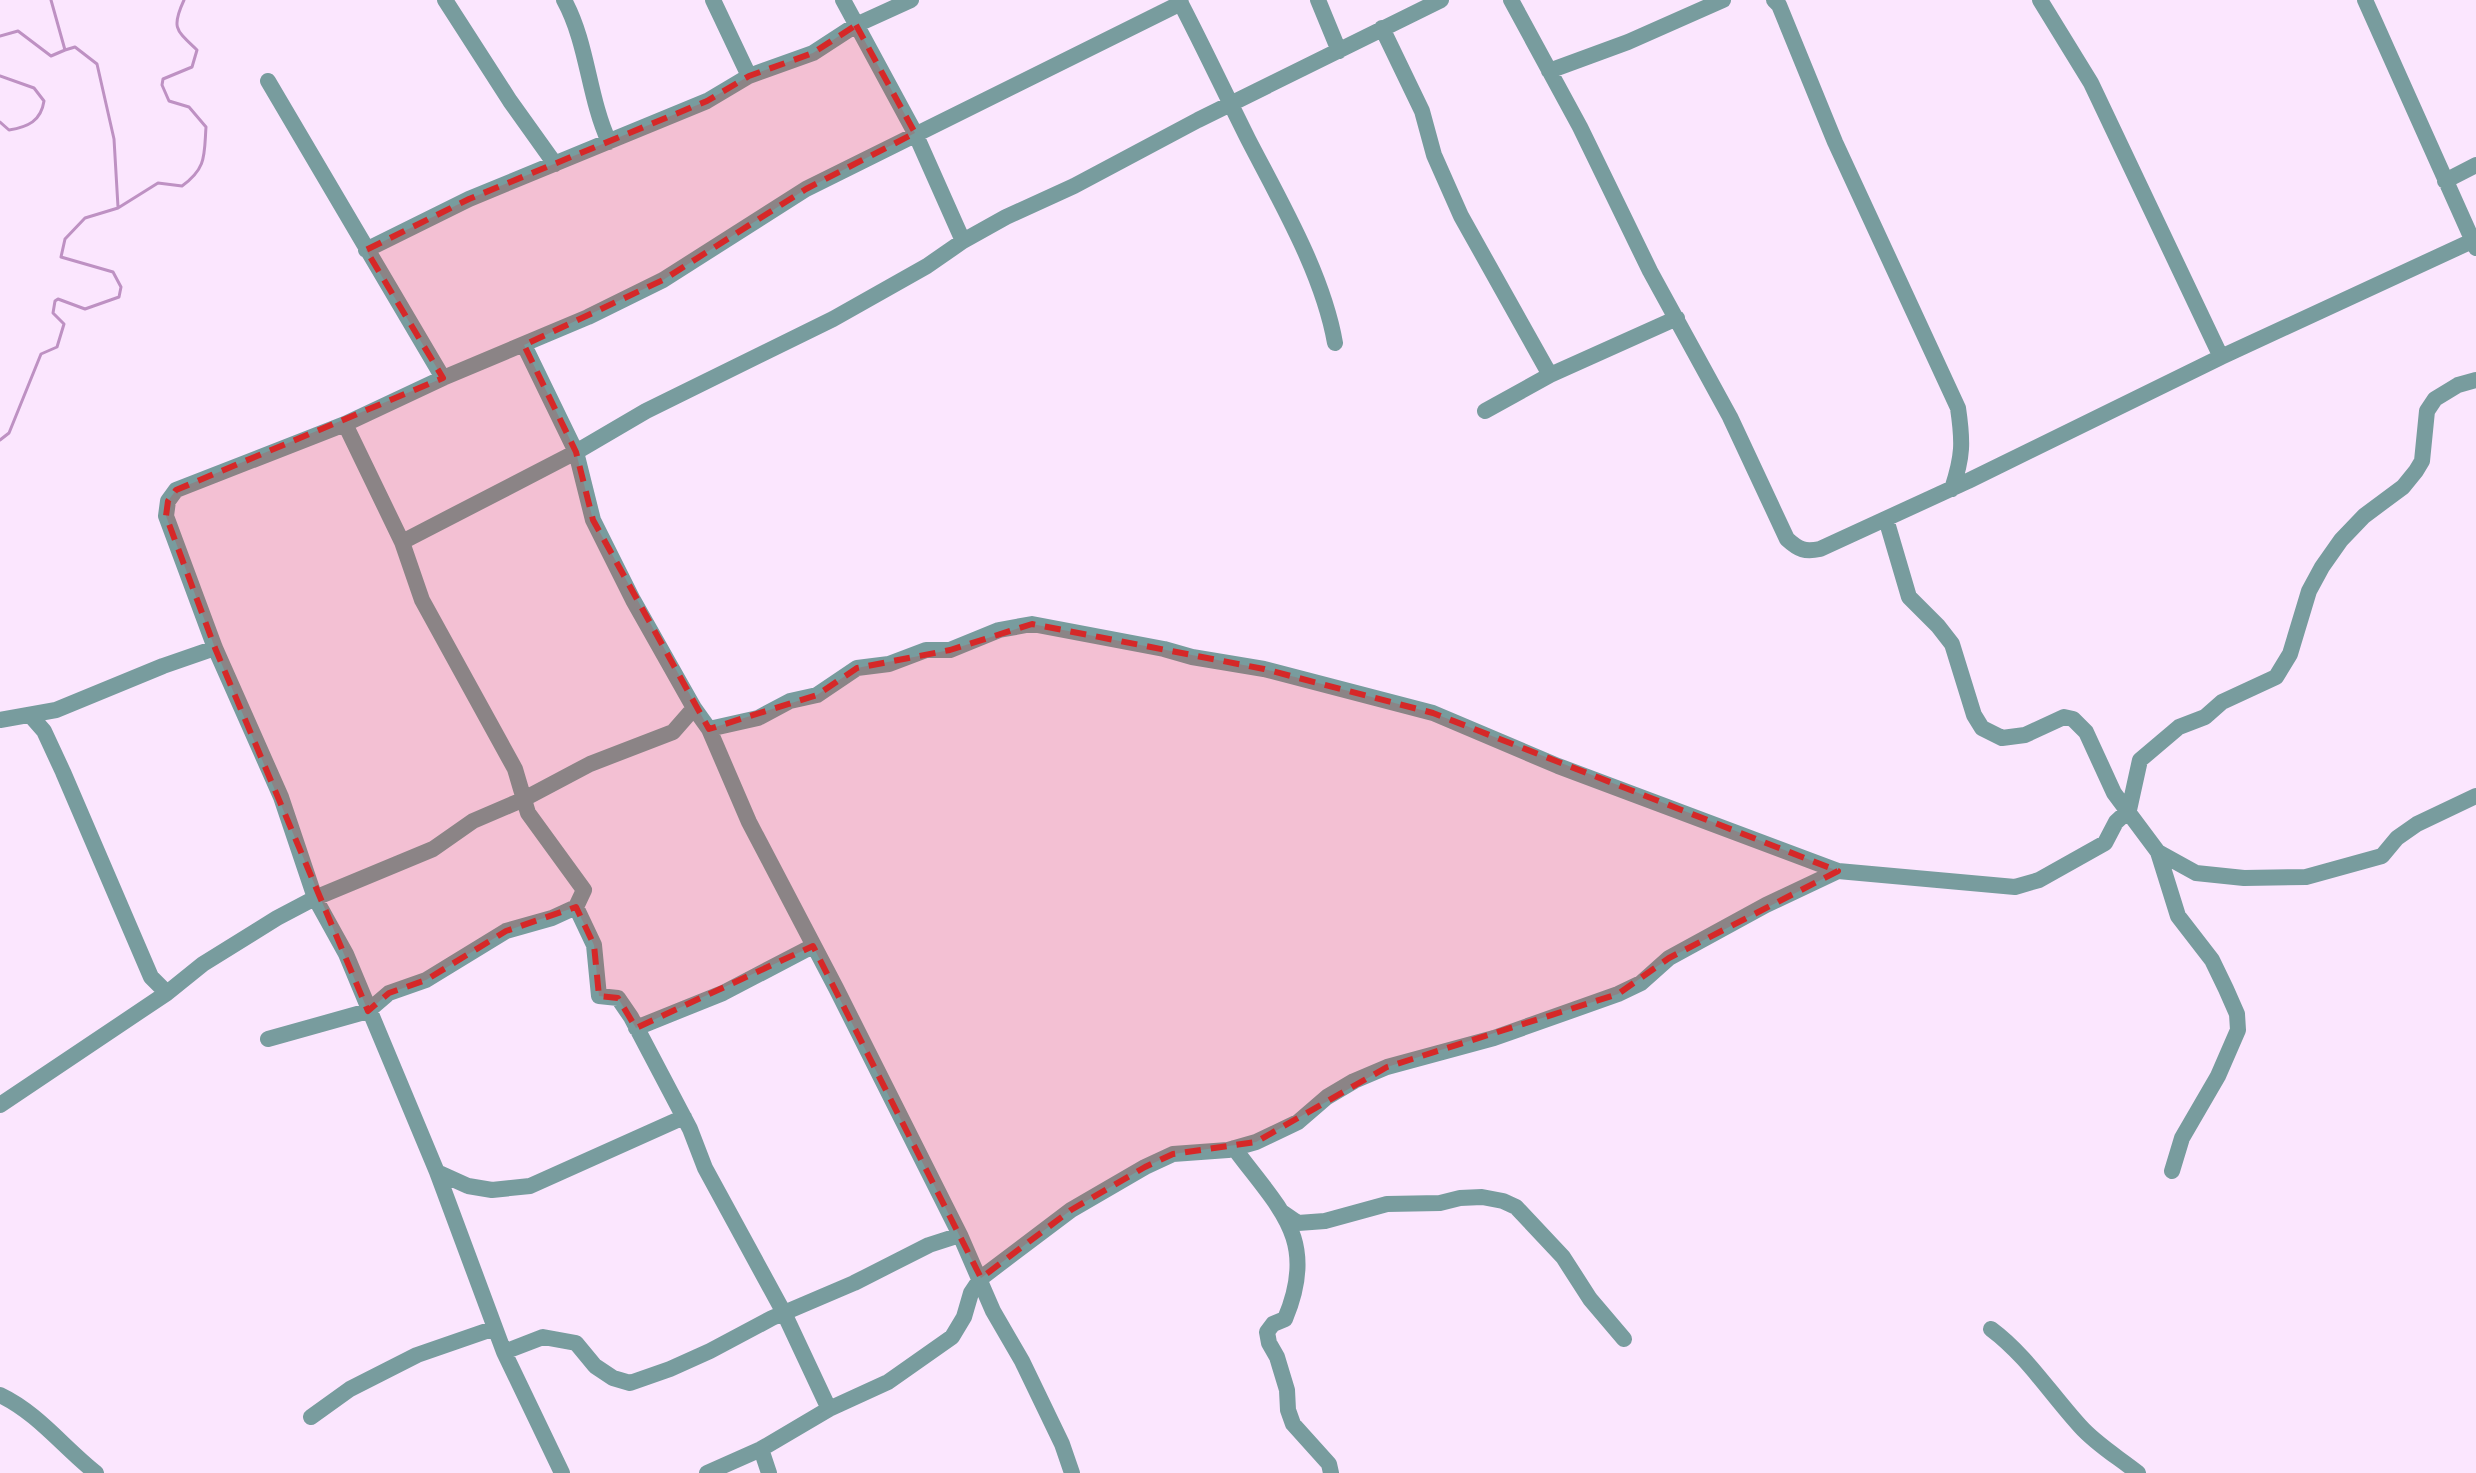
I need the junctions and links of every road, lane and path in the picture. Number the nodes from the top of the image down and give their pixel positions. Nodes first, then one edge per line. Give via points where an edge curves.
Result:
1 (445, 0) edge
2 (564, 0) edge
3 (713, 0) edge
4 (843, 0) edge
5 (911, 0) edge
6 (1318, 0) edge
7 (1441, 0) edge
8 (1511, 0) edge
9 (1723, 0) edge
10 (1774, 0) edge
11 (2040, 0) edge
12 (2365, 0) edge
13 (1180, 2) edge
14 (856, 25) junction
15 (1382, 28) junction
16 (1339, 51) junction
17 (1549, 71) junction
18 (749, 76) junction
19 (268, 81) dead end
20 (1231, 104) junction
21 (915, 133) junction
22 (609, 142) junction
23 (555, 164) junction
24 (2476, 165) edge
25 (2445, 181) junction
26 (963, 241) junction
27 (2474, 244) edge
28 (366, 250) junction
29 (1677, 318) junction
30 (1335, 343) dead end
31 (524, 345) junction
32 (2221, 357) junction
33 (1550, 375) junction
34 (443, 378) junction
35 (2476, 380) edge
36 (1485, 411) dead end
37 (345, 424) junction
38 (576, 452) junction
39 (1952, 489) junction
40 (1886, 519) junction
41 (402, 542) junction
42 (215, 648) junction
43 (694, 708) junction
44 (30, 715) junction
45 (0, 720) edge
46 (709, 729) junction
47 (2476, 796) edge
48 (522, 800) junction
49 (2129, 810) junction
50 (2158, 852) junction
51 (1838, 871) junction
52 (315, 898) junction
53 (576, 907) junction
54 (813, 946) junction
55 (167, 993) junction
56 (368, 1011) junction
57 (636, 1028) junction
58 (268, 1039) dead end
59 (0, 1105) edge
60 (684, 1117) junction
61 (1234, 1148) junction
62 (2172, 1171) dead end
63 (437, 1172) junction
64 (1282, 1212) junction
65 (960, 1235) junction
66 (981, 1278) junction
67 (784, 1313) junction
68 (495, 1328) junction
69 (1991, 1329) dead end
70 (1624, 1339) dead end
71 (504, 1352) junction
72 (4, 1399) edge
73 (829, 1409) junction
74 (311, 1417) dead end
75 (761, 1449) junction
76 (96, 1473) edge
77 (562, 1473) edge
78 (707, 1473) edge
79 (769, 1473) edge
80 (1072, 1473) edge
81 (1331, 1473) edge
82 (2138, 1473) edge

1 - 23 street
2 - 22 street via 576,22
3 - 18 street
4 - 14 street
5 - 14 street
6 - 16 street
7 - 15 street
8 - 17 street
9 - 17 street
10 - 39 street via 1958,408 1964,444
11 - 32 street via 2091,83
12 - 25 street
13 - 20 street
13 - 21 street
14 - 18 street via 813,53
14 - 21 street
15 - 16 street
15 - 33 street via 1422,111 1434,155 1461,216
16 - 20 street
17 - 29 street
18 - 22 street via 707,101
19 - 28 street
20 - 26 street
20 - 30 street via 1307,261
21 - 26 street
21 - 31 street via 806,189 663,280
22 - 23 street
23 - 28 street
24 - 25 street
25 - 27 street
26 - 38 street via 833,319 660,404
27 - 32 street
28 - 34 street
29 - 33 street
29 - 40 street via 1787,539 1806,552
31 - 34 street
31 - 38 street
32 - 39 street
33 - 36 street
34 - 37 street
35 - 49 street via 2435,399 2427,411 2416,471 2364,516 2322,567 2290,654 2276,677 2179,727 2140,760
37 - 41 street
37 - 42 street via 176,490 168,501 166,516
38 - 41 street
38 - 43 street via 593,520
39 - 40 street
40 - 49 street via 1909,597 1952,644 1982,728 2002,738 2025,735 2064,717 2073,719 2086,732 2114,793
41 - 48 street via 422,600 515,769
42 - 44 street via 56,710
42 - 52 street via 281,797
43 - 46 street
43 - 48 street via 673,732 590,764
44 - 45 street
44 - 55 street via 44,731 63,772 151,977
46 - 51 street via 758,718 790,701 817,695 857,668 889,664 926,650 950,650 999,630 1032,624 1264,669 1433,713
46 - 54 street via 749,822
47 - 50 street via 2417,824 2382,856 2306,877 2196,873
48 - 52 street via 473,821 433,849
48 - 53 street via 584,890
49 - 50 street
49 - 51 street via 2105,843 2048,876 2015,887
50 - 62 street via 2178,916 2212,960 2237,1014 2238,1030 2182,1138
51 - 61 street via 1669,958 1641,983 1618,994 1494,1038 1387,1067 1327,1097 1298,1122
52 - 55 street via 203,964
52 - 56 street via 346,954
53 - 56 street via 506,931 426,980 389,993
53 - 57 street via 594,945 599,996 618,998
54 - 57 street via 723,993
54 - 65 street
55 - 59 street
56 - 58 street
56 - 63 street
57 - 60 street
60 - 63 street via 530,1186 492,1190
60 - 67 street via 705,1168
61 - 64 street
61 - 66 street via 1173,1154 1145,1167 1071,1210
63 - 68 street
64 - 70 street via 1298,1223 1387,1204 1482,1197 1503,1201 1516,1207 1563,1257
64 - 81 street via 1299,1273 1285,1319 1267,1332 1269,1343 1293,1424
65 - 66 street
65 - 67 street
66 - 73 street via 952,1337 888,1382
66 - 80 street
67 - 71 street via 630,1383 595,1366 576,1343 543,1337
67 - 73 street
68 - 71 street
68 - 74 street via 417,1355 350,1389
69 - 82 street via 2012,1345 2082,1429
71 - 77 street
72 - 76 street
73 - 75 street
75 - 78 street
75 - 79 street

